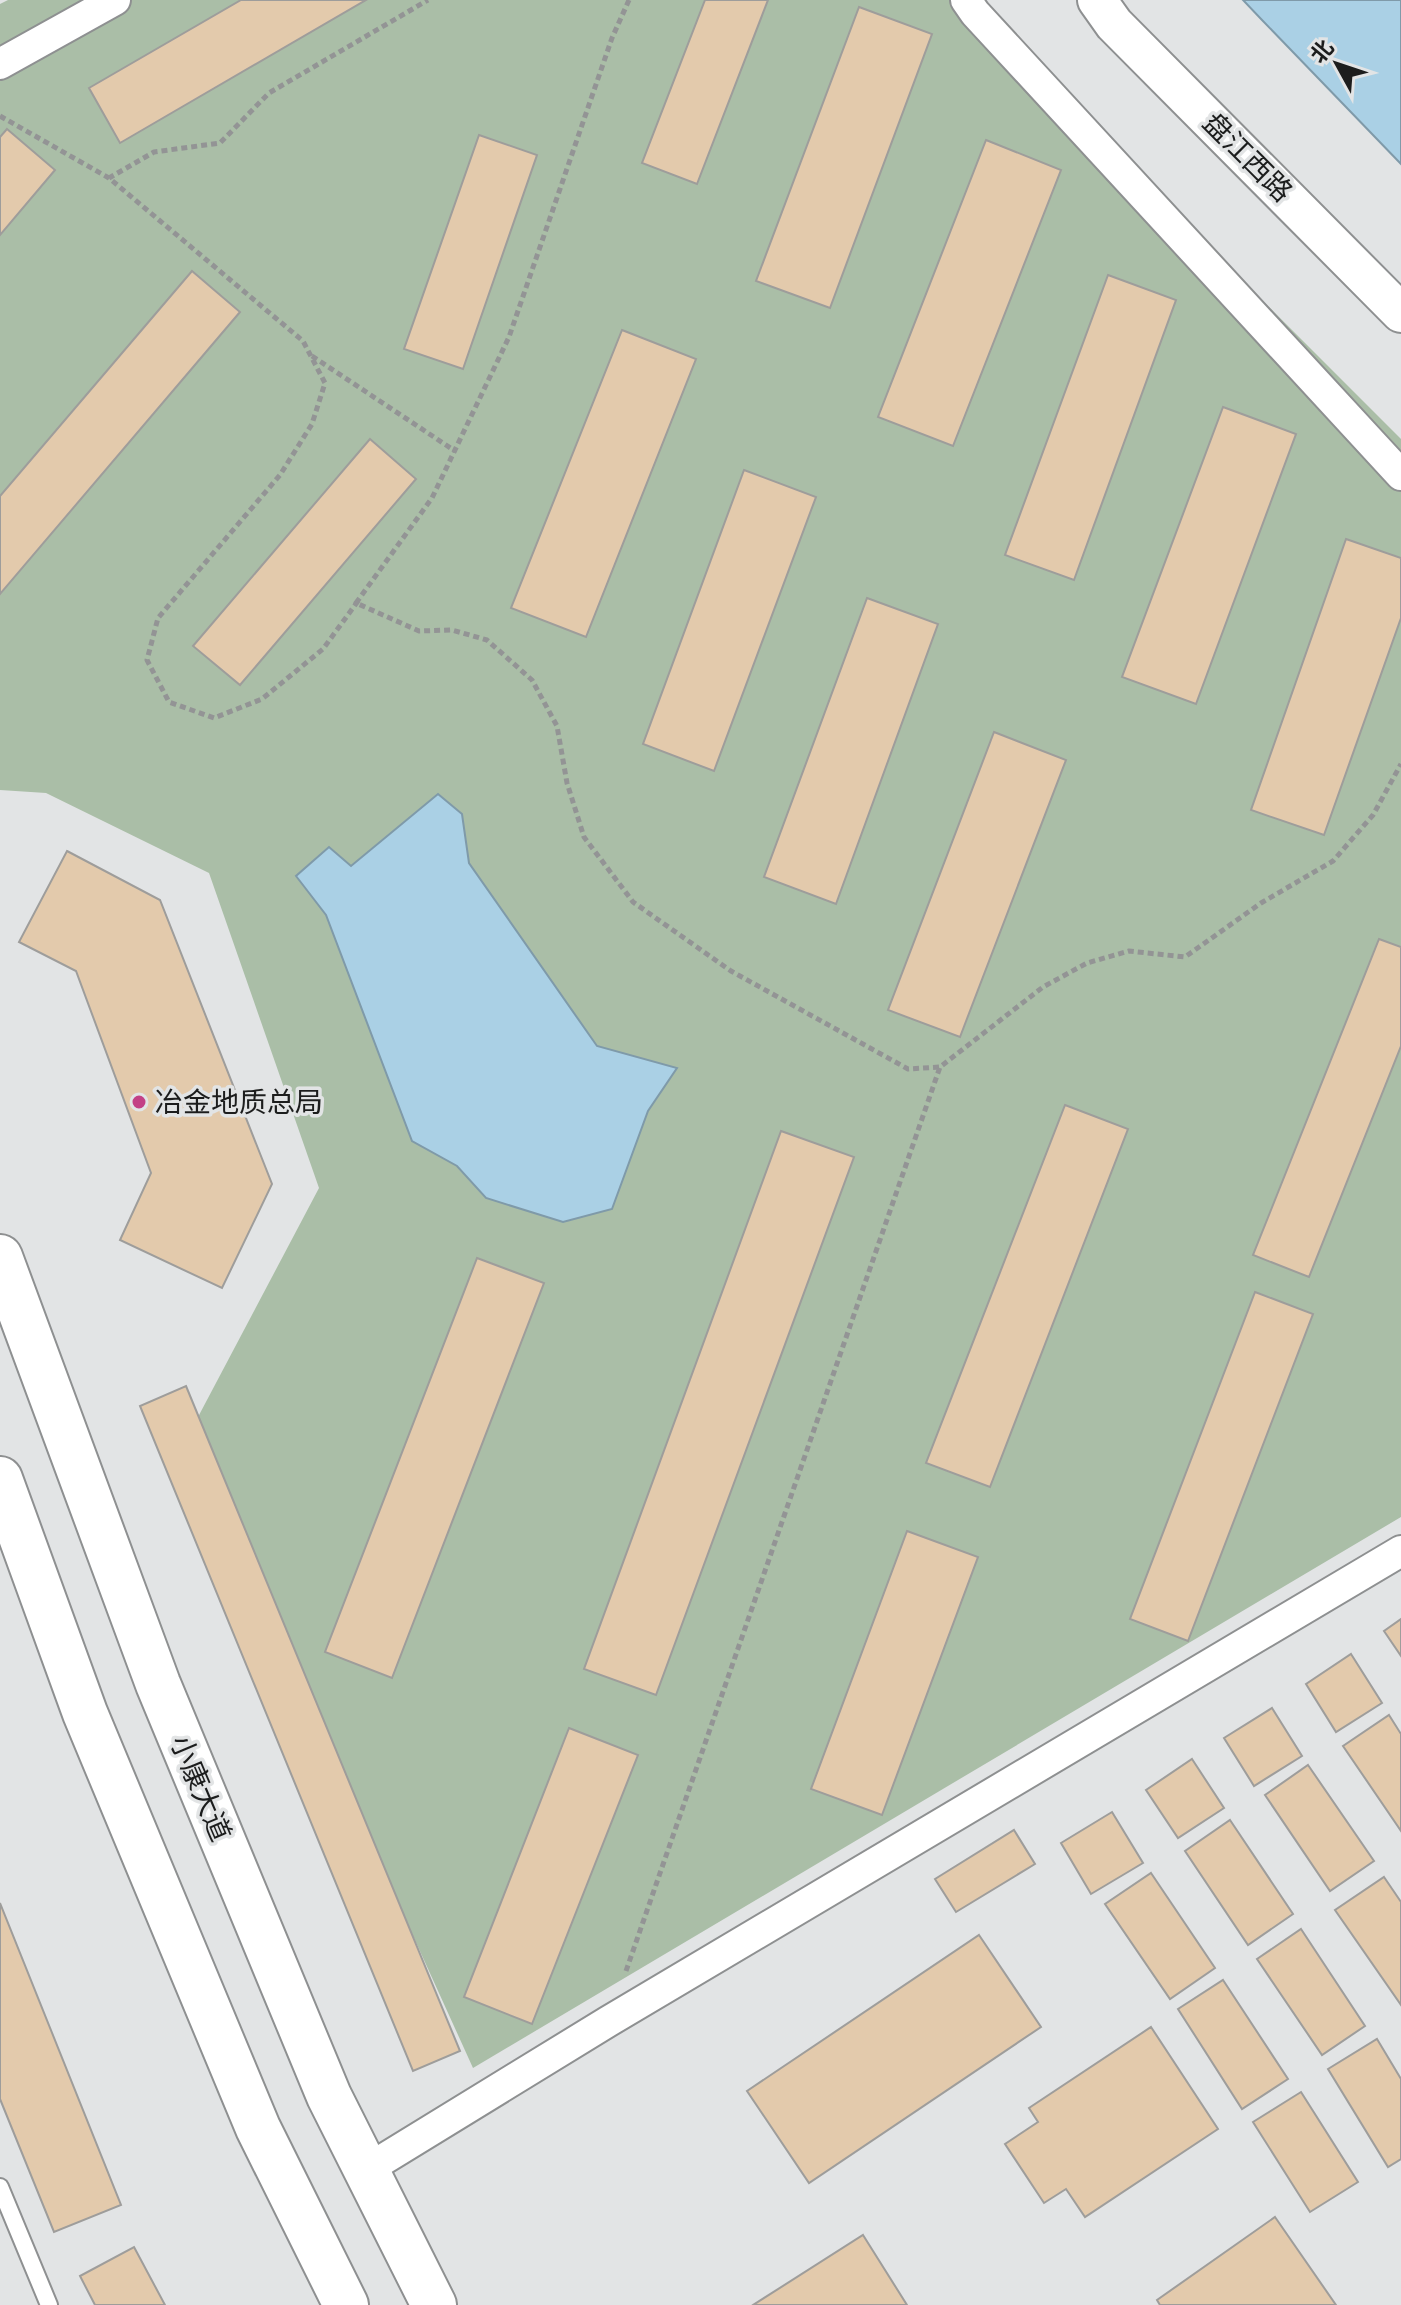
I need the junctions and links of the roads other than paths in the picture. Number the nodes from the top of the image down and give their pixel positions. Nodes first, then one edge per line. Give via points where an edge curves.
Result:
1 (115, 0) edge
2 (966, 0) edge
3 (1097, 0) edge
4 (0, 64) edge
5 (1401, 313) edge
6 (1401, 475) edge
7 (0, 1257) edge
8 (0, 1479) edge
9 (1401, 1551) edge
10 (366, 2170) junction
11 (0, 2187) edge
12 (49, 2305) edge
13 (346, 2305) edge
14 (434, 2305) edge

1 - 4 street
2 - 6 street
3 - 5 street, 盘江西路 via 1114,24
7 - 10 main road, 小康大道 via 158,1684 329,2096
8 - 13 main road via 85,1713 252,2114
9 - 10 street
10 - 14 main road, 小康大道
11 - 12 lane

